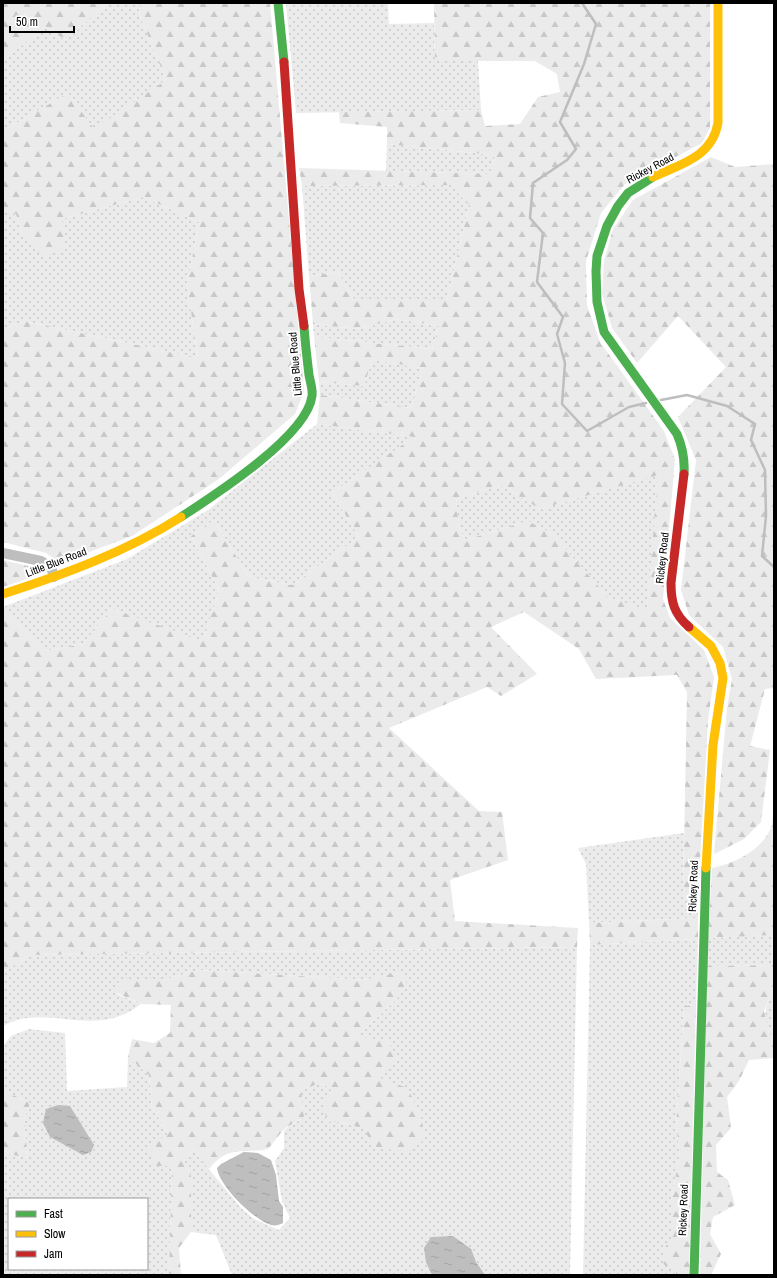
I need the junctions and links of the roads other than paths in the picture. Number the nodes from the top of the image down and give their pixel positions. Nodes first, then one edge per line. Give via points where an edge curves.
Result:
1 (278, 3) edge
2 (718, 3) edge
3 (3, 553) edge
4 (54, 577) junction
5 (3, 594) edge
6 (694, 1275) edge

1 - 4 street, Little Blue Road via 299,289 312,395 308,411 299,424 260,459 173,522 131,545
2 - 6 street, Rickey Road via 716,134 708,148 699,156 632,189 617,206 596,256 594,288 604,332 677,434 683,449 685,463 671,599 682,621 715,652 723,678 713,745 705,876
3 - 4 street via 41,561 51,566
4 - 5 street, Little Blue Road

